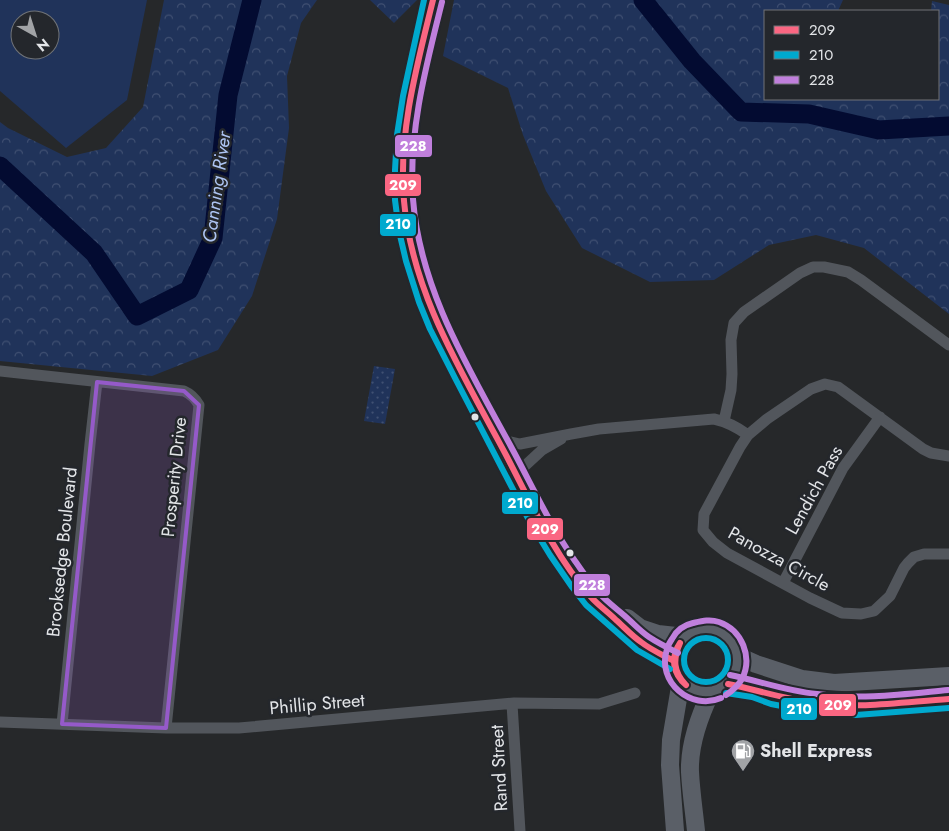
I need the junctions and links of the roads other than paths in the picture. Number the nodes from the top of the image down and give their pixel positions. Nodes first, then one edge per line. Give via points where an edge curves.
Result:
1 (433, 0) edge
2 (949, 345) edge
3 (0, 371) edge
4 (97, 382) junction
5 (880, 417) junction
6 (724, 421) junction
7 (571, 434) junction
8 (748, 435) junction
9 (497, 439) junction
10 (949, 456) edge
11 (516, 474) junction
12 (949, 554) edge
13 (783, 583) junction
14 (592, 598) junction
15 (685, 637) junction
16 (738, 656) junction
17 (674, 661) junction
18 (756, 664) junction
19 (949, 676) edge
20 (802, 679) junction
21 (681, 681) junction
22 (728, 684) junction
23 (711, 692) junction
24 (636, 694) dead end
25 (773, 695) junction
26 (949, 699) edge
27 (512, 704) junction
28 (891, 704) junction
29 (0, 722) edge
30 (62, 724) junction
31 (166, 728) junction
32 (691, 758) junction
33 (675, 828) edge
34 (520, 831) edge
35 (696, 831) edge

1 - 9 main road via 404,148 408,230 418,273 431,306
2 - 6 street via 848,272 813,268 800,273 744,312 734,323 731,390
3 - 4 street, Prosperity Drive
4 - 30 street, Brooksedge Boulevard
4 - 31 street, Prosperity Drive via 184,391 191,394 199,405
5 - 8 street, Panozza Circle via 838,387 825,384 811,389 767,418
5 - 10 street, Panozza Circle via 923,449
5 - 13 street, Lendich Pass via 843,468
6 - 7 street via 714,419
6 - 8 street
7 - 9 street via 520,444
7 - 11 street via 542,450
8 - 13 street, Panozza Circle via 704,514 703,530 727,553
9 - 11 main road
11 - 14 main road via 556,550
12 - 13 street, Panozza Circle via 914,556 890,596 874,611 861,614 842,612
14 - 15 main road via 616,609 640,628
14 - 17 main road via 642,643
15 - 16 main road via 693,631 712,629 729,638
15 - 17 main road via 675,652
16 - 18 main road
16 - 22 main road via 738,666
17 - 21 main road
18 - 20 main road
18 - 25 main road via 767,676
19 - 20 main road via 834,682
20 - 28 main road via 821,688 844,692 880,690 889,696
21 - 23 main road via 694,690
21 - 33 main road via 671,740
22 - 23 main road
22 - 25 main road
23 - 32 main road via 698,721
24 - 27 street, Phillip Street via 599,704
25 - 28 main road via 815,703
26 - 28 main road
27 - 31 street, Phillip Street via 240,728
27 - 34 street, Rand Street
29 - 30 street, Phillip Street
30 - 31 street, Phillip Street
32 - 33 main road via 686,758 679,769
32 - 35 main road

